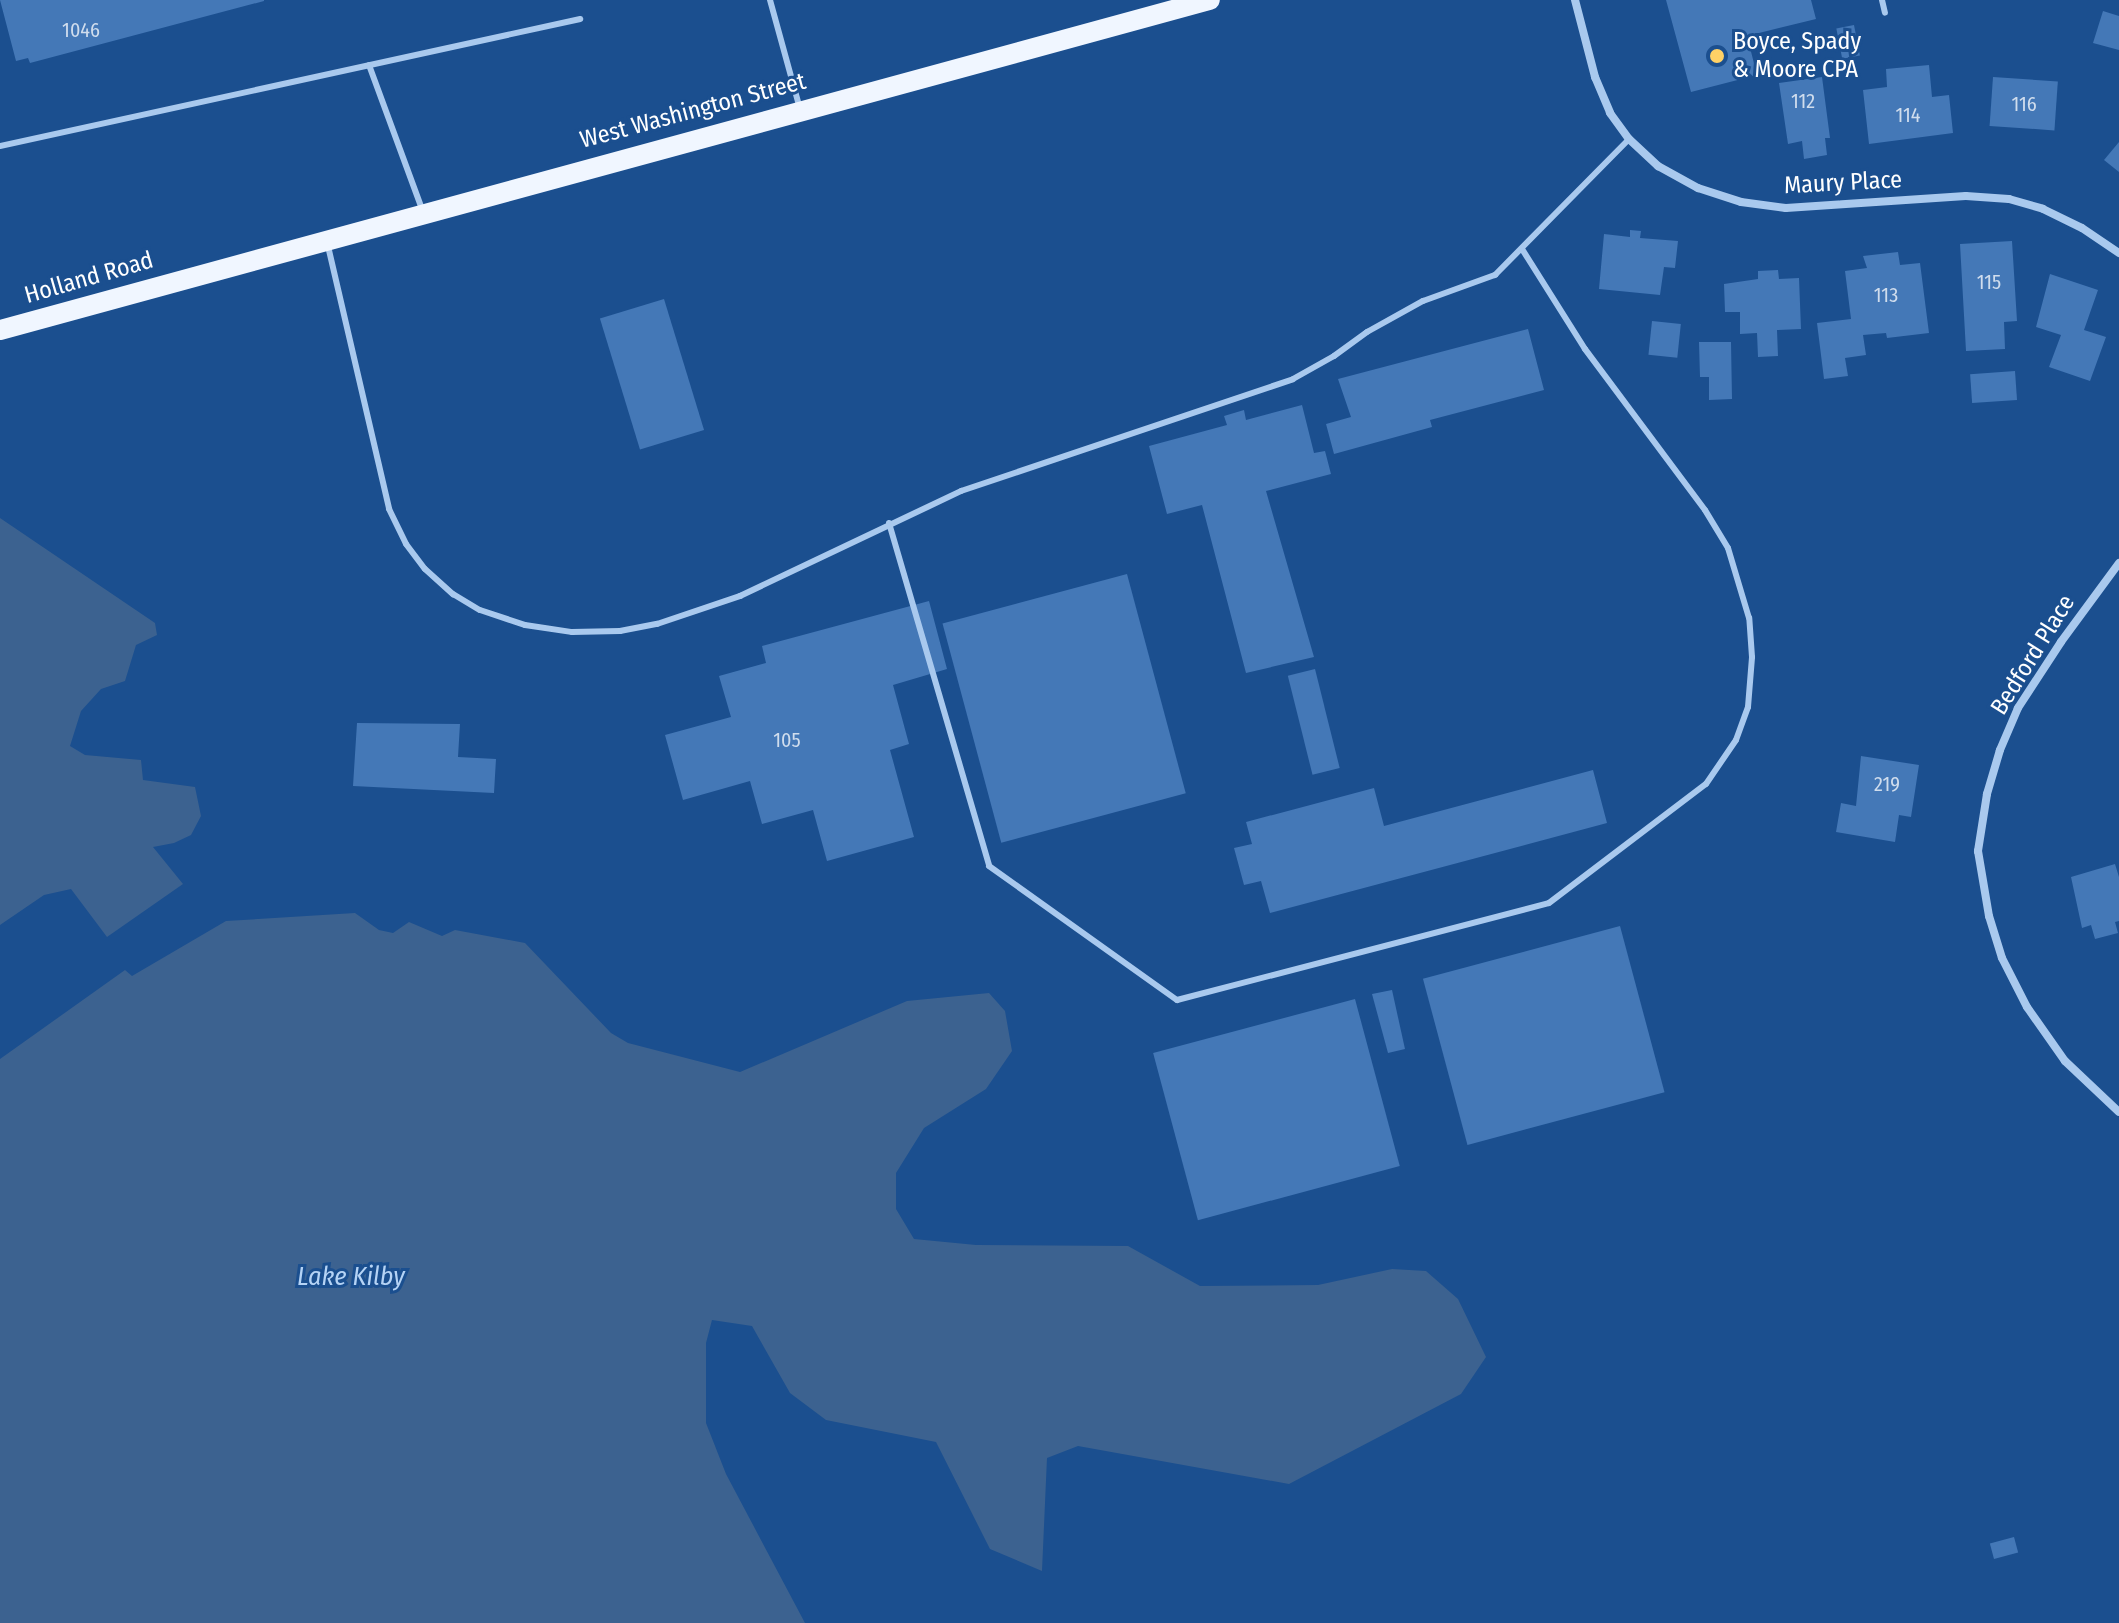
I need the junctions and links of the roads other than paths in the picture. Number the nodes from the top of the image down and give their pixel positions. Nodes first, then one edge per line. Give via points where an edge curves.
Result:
1 (770, 0) edge
2 (1210, 0) edge
3 (1575, 0) edge
4 (1882, 0) edge
5 (1885, 13) dead end
6 (580, 19) dead end
7 (369, 65) junction
8 (800, 109) junction
9 (1629, 139) junction
10 (0, 146) edge
11 (423, 212) junction
12 (326, 238) junction
13 (1522, 249) junction
14 (2119, 253) edge
15 (191, 276) joint
16 (0, 330) edge
17 (889, 523) junction
18 (2119, 563) edge
19 (2119, 1112) edge

1 - 8 lane
2 - 8 main road, West Washington Street
3 - 9 street, Maury Place via 1595,77 1610,113
4 - 5 lane
6 - 7 lane
7 - 10 lane
7 - 11 lane
8 - 11 main road, West Washington Street
9 - 13 lane
9 - 14 street, Maury Place via 1658,166 1698,188 1741,202 1786,208 1966,196 2009,199 2082,228
11 - 12 main road, West Washington Street
12 - 15 main road, West Washington Street
12 - 17 lane via 389,509 425,569 480,610 525,625 572,632 657,624 740,596
13 - 17 lane via 1495,275 1423,301 1293,379 961,491
13 - 17 lane via 1585,349 1728,548 1749,618 1752,657 1748,707 1706,784 1549,903 1177,1000 989,866
15 - 16 main road, Holland Road
18 - 19 street, Bedford Place via 2018,708 1987,794 1978,851 2002,958 2027,1007 2065,1061

